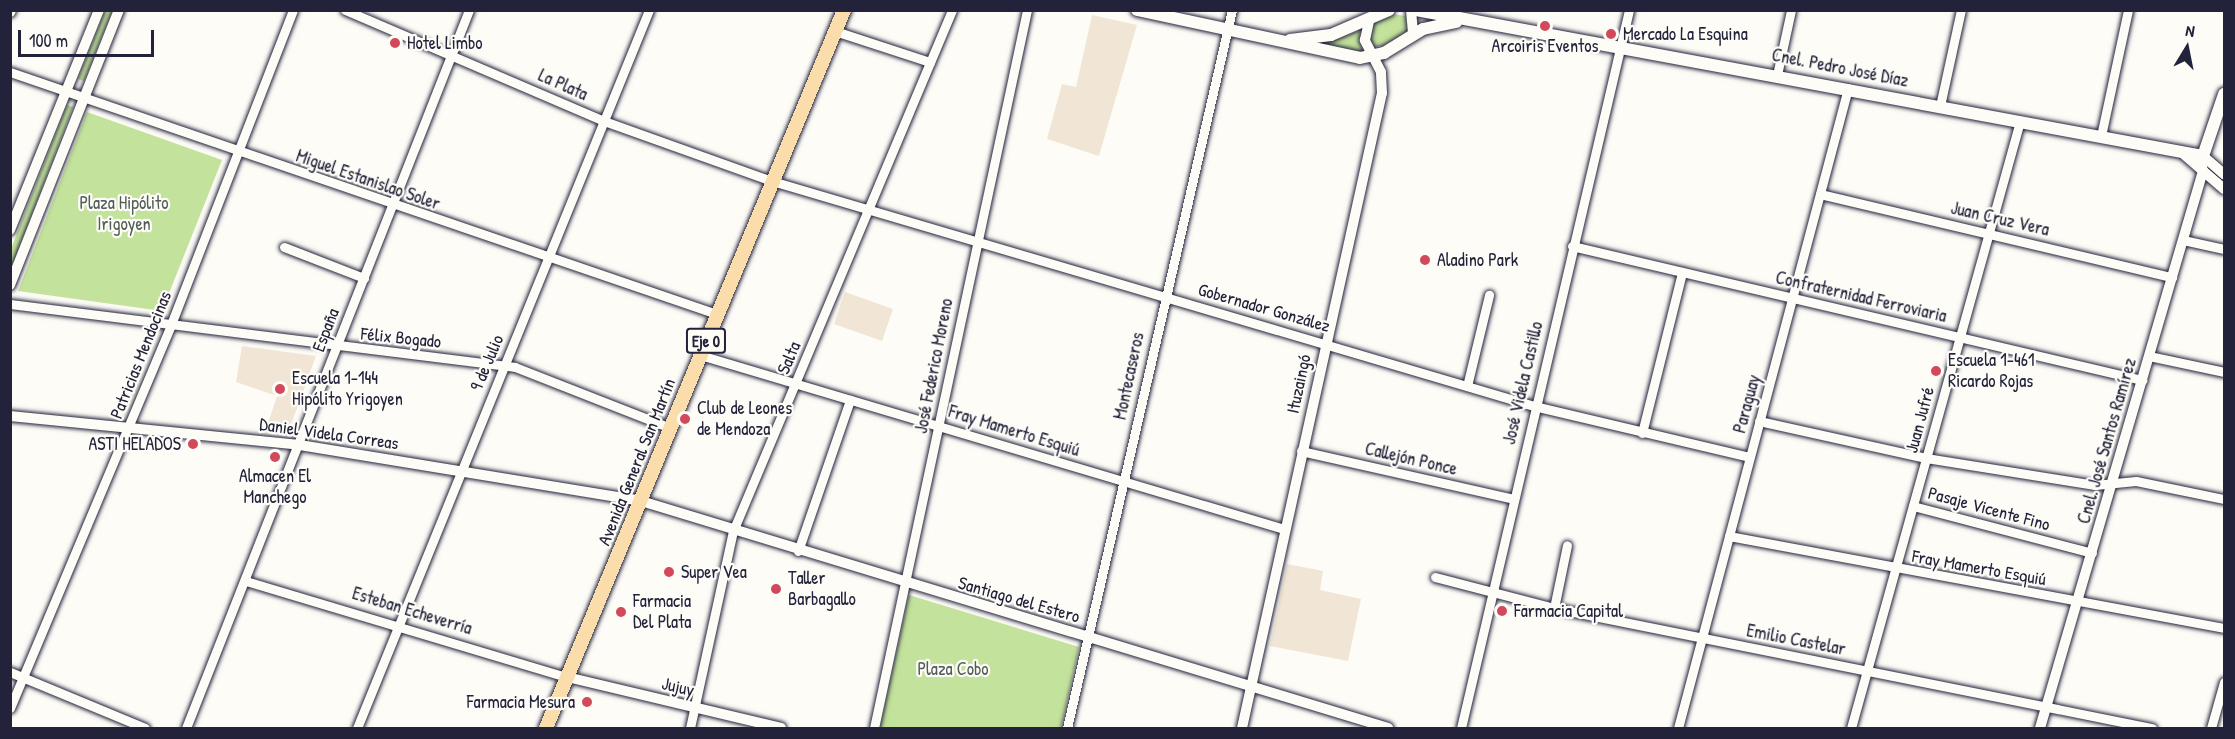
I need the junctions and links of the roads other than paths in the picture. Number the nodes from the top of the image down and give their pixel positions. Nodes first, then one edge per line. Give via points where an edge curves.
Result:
1 (99, 10) edge
2 (119, 10) edge
3 (292, 10) edge
4 (345, 10) edge
5 (470, 10) edge
6 (649, 10) edge
7 (844, 10) edge
8 (952, 10) edge
9 (1027, 10) edge
10 (1137, 10) edge
11 (1232, 10) edge
12 (1400, 10) edge
13 (1629, 10) edge
14 (1791, 10) edge
15 (1960, 10) edge
16 (2128, 10) edge
17 (1385, 11) edge
18 (1414, 13) edge
19 (1469, 20) junction
20 (1369, 21) junction
21 (1225, 30) junction
22 (835, 31) junction
23 (1413, 34) junction
24 (1271, 39) junction
25 (1620, 46) junction
26 (1375, 53) junction
27 (451, 54) junction
28 (930, 62) junction
29 (10, 72) edge
30 (1777, 75) junction
31 (1848, 88) junction
32 (67, 92) junction
33 (2224, 94) edge
34 (83, 97) junction
35 (1940, 106) junction
36 (604, 121) junction
37 (2020, 121) junction
38 (2101, 136) junction
39 (238, 152) junction
40 (2202, 163) junction
41 (2224, 174) edge
42 (772, 182) junction
43 (2224, 189) edge
44 (1820, 194) junction
45 (392, 206) junction
46 (869, 211) junction
47 (10, 230) edge
48 (1989, 234) junction
49 (2183, 240) junction
50 (976, 242) junction
51 (1572, 246) junction
52 (284, 247) dead end
53 (2224, 249) edge
54 (548, 257) junction
55 (1682, 272) junction
56 (2172, 277) junction
57 (364, 278) junction
58 (10, 285) edge
59 (1489, 295) dead end
60 (1163, 296) junction
61 (1792, 297) junction
62 (10, 304) edge
63 (717, 314) junction
64 (170, 327) junction
65 (1960, 337) junction
66 (1324, 342) junction
67 (337, 348) junction
68 (700, 355) junction
69 (2149, 356) junction
70 (505, 365) junction
71 (2224, 372) edge
72 (2142, 380) junction
73 (796, 384) junction
74 (1467, 386) junction
75 (850, 400) junction
76 (1534, 406) junction
77 (10, 416) edge
78 (1759, 421) junction
79 (938, 426) junction
80 (129, 427) junction
81 (671, 428) junction
82 (1642, 433) junction
83 (300, 445) junction
84 (1301, 451) junction
85 (1749, 457) junction
86 (1926, 458) junction
87 (461, 469) junction
88 (1124, 481) junction
89 (2112, 484) junction
90 (1514, 499) junction
91 (2224, 499) edge
92 (641, 501) junction
93 (1913, 506) junction
94 (1284, 529) junction
95 (734, 531) junction
96 (1729, 536) junction
97 (1567, 545) dead end
98 (798, 550) junction
99 (2092, 553) junction
100 (1896, 569) junction
101 (1436, 577) dead end
102 (246, 580) junction
103 (906, 584) junction
104 (1492, 594) junction
105 (2078, 601) junction
106 (1554, 608) junction
107 (399, 623) junction
108 (2224, 628) edge
109 (1087, 637) junction
110 (1702, 638) junction
111 (1867, 671) junction
112 (10, 672) edge
113 (24, 677) junction
114 (567, 677) junction
115 (2224, 682) edge
116 (1251, 687) junction
117 (2047, 707) junction
118 (10, 708) edge
119 (695, 708) junction
120 (145, 729) edge
121 (186, 729) edge
122 (357, 729) edge
123 (546, 729) edge
124 (690, 729) edge
125 (781, 729) edge
126 (874, 729) edge
127 (1067, 729) edge
128 (1242, 729) edge
129 (1388, 729) edge
130 (1461, 729) edge
131 (1678, 729) edge
132 (1851, 729) edge
133 (2040, 729) edge
134 (2152, 729) edge
135 (2211, 729) edge

1 - 32 street
2 - 34 street
3 - 39 street, Patricias Mendocinas
4 - 27 street, La Plata
5 - 27 street, España
6 - 36 street, 9 de Julio
7 - 22 main road, Avenida General San Martín / Eje 0
8 - 28 street, Salta
9 - 50 street, José Federico Moreno
10 - 21 main road
11 - 21 street, Montecaseros
12 - 18 street
13 - 25 street, José Videla Castillo
14 - 30 street
15 - 35 street
16 - 38 street
17 - 20 main road
18 - 19 main road, Cnel. Pedro José Díaz
18 - 23 street
19 - 23 main road, Cnel. Pedro José Díaz
19 - 25 main road, Cnel. Pedro José Díaz
20 - 24 main road via 1331,35
20 - 26 street, Ituzaingó via 1364,35
21 - 24 main road
21 - 60 street, Montecaseros
22 - 28 street
22 - 42 main road, Avenida General San Martín / Eje 0
23 - 26 main road, Cnel. Pedro José Díaz
24 - 26 main road via 1347,57
25 - 30 main road, Cnel. Pedro José Díaz
25 - 51 street, José Videla Castillo
26 - 66 street, Ituzaingó via 1382,93
27 - 36 street, La Plata
27 - 45 street, España
28 - 46 street, Salta
29 - 32 street, Miguel Estanislao Soler
30 - 31 main road, Cnel. Pedro José Díaz
31 - 35 main road, Cnel. Pedro José Díaz
31 - 44 street, Paraguay
32 - 34 street, Miguel Estanislao Soler
32 - 47 street
33 - 40 main road
34 - 39 street, Miguel Estanislao Soler
34 - 58 street
35 - 37 main road, Cnel. Pedro José Díaz
36 - 42 street, La Plata
36 - 54 street, 9 de Julio
37 - 38 main road, Cnel. Pedro José Díaz
37 - 48 street, Juan Jufré
38 - 40 main road, Cnel. Pedro José Díaz via 2180,152
39 - 45 street, Miguel Estanislao Soler
39 - 64 street, Patricias Mendocinas
40 - 41 street
40 - 43 street
40 - 49 street, Cnel. José Santos Ramírez
42 - 46 street, Gobernador González
42 - 63 main road, Avenida General San Martín / Eje 0
44 - 48 street, Juan Cruz Vera
44 - 61 street, Paraguay
45 - 54 street, Miguel Estanislao Soler
45 - 57 street, España
46 - 50 street, Gobernador González
46 - 73 street, Salta
48 - 56 street, Juan Cruz Vera
48 - 65 street, Juan Jufré
49 - 53 street
49 - 56 street, Cnel. José Santos Ramírez
50 - 60 street, Gobernador González
50 - 79 street, José Federico Moreno
51 - 55 street, Confraternidad Ferroviaria
51 - 76 street, José Videla Castillo
52 - 57 street
54 - 63 street, Miguel Estanislao Soler
54 - 70 street, 9 de Julio
55 - 61 street, Confraternidad Ferroviaria
55 - 82 street
56 - 69 street, Cnel. José Santos Ramírez
57 - 67 street, España
59 - 74 street
60 - 66 street, Gobernador González
60 - 88 street, Montecaseros
61 - 65 street, Confraternidad Ferroviaria
61 - 78 street, Paraguay
62 - 64 street, Félix Bogado
63 - 68 main road, Avenida General San Martín / Eje 0
64 - 67 street, Félix Bogado
64 - 80 street, Patricias Mendocinas
65 - 72 street, Confraternidad Ferroviaria
65 - 86 street, Juan Jufré
66 - 74 street, Gobernador González
66 - 84 street, Ituzaingó
67 - 70 street, Félix Bogado
67 - 83 street, España
68 - 73 street, Fray Mamerto Esquiú
68 - 81 main road, Avenida General San Martín / Eje 0
69 - 71 street
69 - 72 street, Cnel. José Santos Ramírez
70 - 81 street, Félix Bogado
70 - 87 street, 9 de Julio
72 - 89 street, Cnel. José Santos Ramírez
73 - 75 street, Fray Mamerto Esquiú
73 - 95 street, Salta
74 - 76 street, Gobernador González
75 - 79 street, Fray Mamerto Esquiú
75 - 98 street
76 - 82 street, Gobernador González
76 - 90 street, José Videla Castillo
77 - 80 street, Daniel Videla Correas
78 - 85 street, Paraguay
78 - 86 street
79 - 88 street, Fray Mamerto Esquiú
79 - 103 street, José Federico Moreno
80 - 83 street, Daniel Videla Correas
80 - 113 street, Patricias Mendocinas
81 - 92 main road, Avenida General San Martín / Eje 0
82 - 85 street, Gobernador González
83 - 87 street, Daniel Videla Correas
83 - 102 street, España
84 - 90 street, Callejón Ponce
84 - 94 street, Ituzaingó
85 - 96 street, Paraguay
86 - 89 street
86 - 93 street, Juan Jufré
87 - 92 street, Daniel Videla Correas
87 - 107 street, 9 de Julio
88 - 94 street, Fray Mamerto Esquiú
88 - 109 street, Montecaseros
89 - 91 street via 2136,481
89 - 99 street, Cnel. José Santos Ramírez
90 - 104 street, José Videla Castillo
92 - 95 street, Santiago del Estero
92 - 114 main road, Avenida General San Martín / Eje 0
93 - 99 street, Pasaje Vicente Fino
93 - 100 street, Juan Jufré
94 - 116 street, Ituzaingó
95 - 98 street, Santiago del Estero
95 - 119 street, Salta
96 - 100 street, Fray Mamerto Esquiú
96 - 110 street, Paraguay
97 - 106 street
98 - 103 street, Santiago del Estero
99 - 105 street, Cnel. José Santos Ramírez
100 - 105 street, Fray Mamerto Esquiú
100 - 111 street, Juan Jufré
101 - 104 street, Emilio Castelar
102 - 107 street, Esteban Echeverría
102 - 121 street, España
103 - 109 street, Santiago del Estero
103 - 126 street, José Federico Moreno
104 - 106 street, Emilio Castelar
104 - 130 street, José Videla Castillo
105 - 108 street, Fray Mamerto Esquiú
105 - 117 street, Cnel. José Santos Ramírez
106 - 110 street, Emilio Castelar
107 - 114 street, Esteban Echeverría
107 - 122 street, 9 de Julio
109 - 116 street, Santiago del Estero
109 - 127 street, Montecaseros
110 - 111 street, Emilio Castelar
110 - 131 street, Paraguay
111 - 117 street, Emilio Castelar
111 - 132 street, Juan Jufré
112 - 113 street
113 - 118 street, Patricias Mendocinas
113 - 120 street
114 - 119 street, Jujuy
114 - 123 main road, Avenida General San Martín / Eje 0
115 - 135 street
116 - 128 street, Ituzaingó
116 - 129 street, Santiago del Estero
117 - 133 street, Cnel. José Santos Ramírez
117 - 134 street, Emilio Castelar
119 - 124 street, Salta
119 - 125 street, Jujuy

